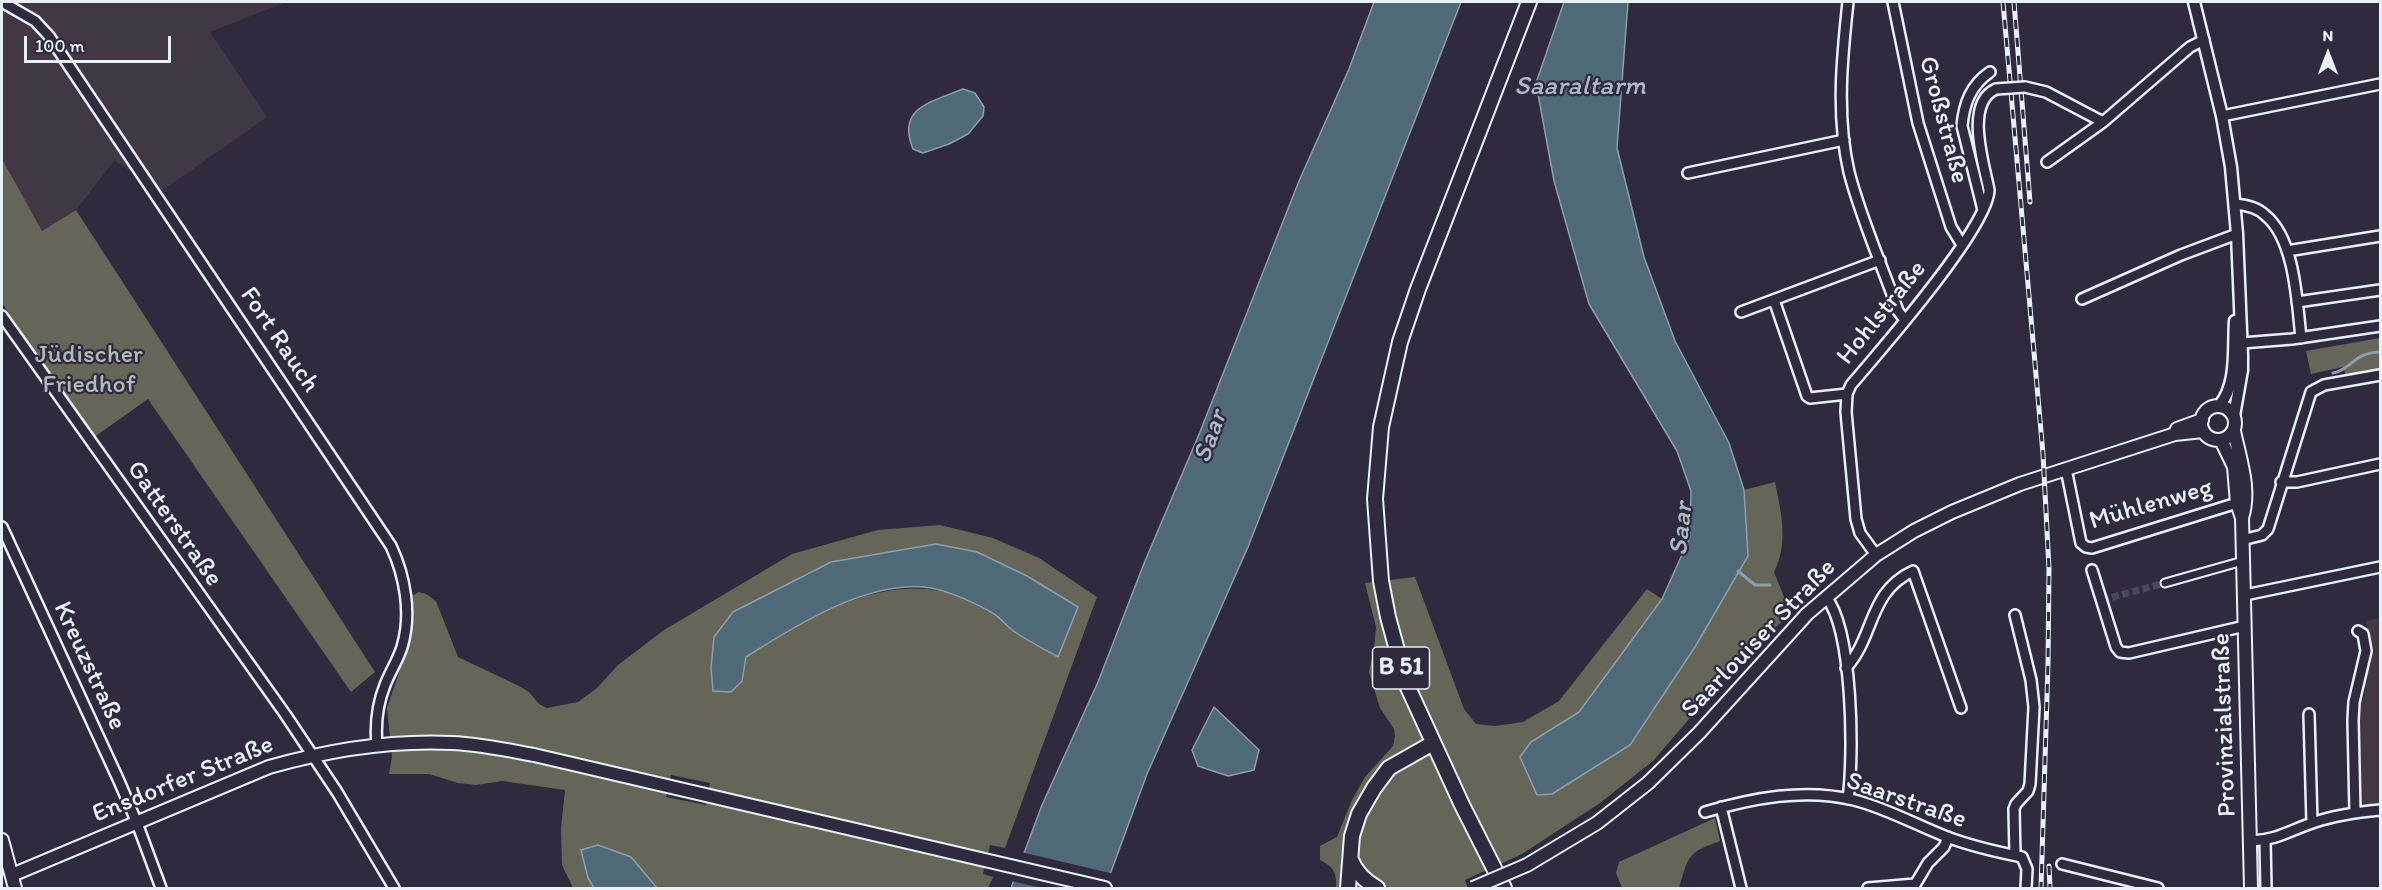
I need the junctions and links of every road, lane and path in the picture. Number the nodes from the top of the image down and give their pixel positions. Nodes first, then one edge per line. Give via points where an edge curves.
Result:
1 (2, 2) edge
2 (1529, 2) edge
3 (1848, 2) edge
4 (1893, 2) edge
5 (2194, 2) edge
6 (2204, 40) junction
7 (1990, 72) dead end
8 (2380, 84) edge
9 (2222, 116) junction
10 (2103, 122) junction
11 (1844, 140) junction
12 (2047, 162) dead end
13 (1688, 174) dead end
14 (2235, 204) junction
15 (1983, 210) junction
16 (2237, 234) junction
17 (2380, 236) edge
18 (1962, 245) junction
19 (2287, 251) junction
20 (1880, 260) junction
21 (2238, 285) junction
22 (2380, 290) edge
23 (2082, 299) dead end
24 (1774, 300) junction
25 (2296, 302) junction
26 (1741, 312) dead end
27 (2, 316) edge
28 (1905, 320) junction
29 (2380, 326) edge
30 (2301, 338) junction
31 (2242, 343) junction
32 (2380, 375) edge
33 (1847, 394) junction
34 (2219, 406) junction
35 (2234, 416) junction
36 (2202, 425) junction
37 (2234, 431) junction
38 (2221, 440) junction
39 (2380, 464) edge
40 (2066, 469) junction
41 (2281, 482) junction
42 (2237, 503) junction
43 (2242, 518) junction
44 (2, 527) edge
45 (2242, 540) junction
46 (1876, 555) junction
47 (2243, 561) junction
48 (2380, 567) edge
49 (2092, 570) dead end
50 (2165, 583) tunnel mouth
51 (2245, 595) junction
52 (1826, 597) junction
53 (2015, 615) dead end
54 (2245, 626) junction
55 (2358, 630) dead end
56 (1846, 668) junction
57 (1961, 708) dead end
58 (2310, 714) dead end
59 (1433, 743) junction
60 (377, 745) junction
61 (313, 756) junction
62 (1848, 799) junction
63 (1721, 807) junction
64 (2380, 810) edge
65 (1705, 812) dead end
66 (2355, 813) junction
67 (137, 823) junction
68 (2312, 823) junction
69 (1948, 837) junction
70 (2, 840) edge
71 (2265, 840) junction
72 (2251, 841) junction
73 (2019, 856) junction
74 (1351, 860) junction
75 (2062, 864) dead end
76 (12, 875) junction
77 (1914, 886) edge
78 (15, 888) edge
79 (161, 888) edge
80 (394, 888) edge
81 (1105, 888) edge
82 (1348, 888) edge
83 (1377, 888) edge
84 (1473, 888) edge
85 (1504, 888) edge
86 (1741, 888) edge
87 (1868, 888) edge
88 (2026, 888) edge
89 (2158, 888) edge
90 (2251, 888) edge
91 (2266, 888) edge

1 - 60 street, Fort Rauch via 34,21 49,36 391,546 404,583 405,631 378,707
2 - 59 main road, B 51 via 1418,289 1400,342 1381,427 1375,499 1380,580 1406,683
3 - 11 street via 1842,79
4 - 18 street, Großstraße via 1918,123 1951,227
5 - 6 street
6 - 9 street
6 - 10 street via 2190,47
7 - 15 street via 1974,86 1963,112 1962,126
8 - 9 street
9 - 14 street
10 - 12 street
10 - 15 street, Hohlstraße, bridge via 2046,92 2025,87 1996,89 1986,94 1978,114 1989,190
11 - 13 street
11 - 20 street via 1854,188
14 - 16 street
14 - 19 street via 2264,213 2282,236
15 - 18 street, Hohlstraße
16 - 21 street
16 - 23 street
17 - 19 street
18 - 28 street, Hohlstraße
19 - 25 street
20 - 24 street
20 - 28 street
21 - 31 street
21 - 34 street via 2230,383
22 - 25 street
24 - 26 street
24 - 33 street via 1807,396 1816,399
25 - 30 street
27 - 61 street, Gatterstraße
28 - 33 street, Hohlstraße
29 - 30 street
30 - 31 street
31 - 35 street
32 - 41 street via 2324,385 2311,392
33 - 46 street, Hohlstraße via 1856,519 1860,533
34 - 35 main road
34 - 36 main road via 2208,410
35 - 37 main road
36 - 38 main road via 2212,439
36 - 40 main road, Saarlouiser Straße
37 - 38 main road
37 - 43 main road, Provinzialstraße via 2244,473 2246,502
38 - 42 main road, Provinzialstraße via 2234,467
39 - 41 street
40 - 42 street, Mühlenweg via 2081,543 2086,548
40 - 46 main road, Saarlouiser Straße via 1952,512
41 - 45 street via 2268,529 2262,535
42 - 43 main road, Provinzialstraße
43 - 45 main road, Provinzialstraße
44 - 67 street, Kreuzstraße
45 - 47 main road, Provinzialstraße
46 - 52 main road, Saarlouiser Straße
47 - 50 street
47 - 51 main road, Provinzialstraße
48 - 51 street
49 - 54 street via 2116,647 2121,652
51 - 54 main road, Provinzialstraße
52 - 56 street via 1838,619
52 - 84 main road, Saarlouiser Straße, bridge via 1699,733 1623,804 1527,866
53 - 73 street via 2034,707 2032,774 2028,791 2014,809
54 - 72 main road, Provinzialstraße
55 - 66 street via 2363,634 2366,651 2354,702
56 - 57 street via 1884,595 1893,583 1913,571
56 - 62 street via 1852,739
58 - 68 street
59 - 74 main road via 1389,768 1374,788 1359,814 1352,836
59 - 85 main road, B 51
60 - 61 main road, Ensdorfer Straße
60 - 81 main road, Ensdorfer Straße via 453,743 490,747
61 - 67 main road, Ensdorfer Straße via 244,776
61 - 80 street, Gatterstraße
62 - 63 street, Saarstraße via 1783,795
62 - 69 street, Saarstraße
63 - 65 street, Saarstraße
63 - 86 street
64 - 66 street
66 - 68 street
67 - 76 main road, Ensdorfer Straße
67 - 79 street, Kreuzstraße
68 - 71 street
69 - 73 street, Saarstraße
69 - 77 street
70 - 76 main road
71 - 72 street
71 - 91 street, Provinzialstraße
72 - 90 main road, Provinzialstraße
73 - 88 street via 2027,869
74 - 82 main road
74 - 83 main road via 1364,880
75 - 89 street
76 - 78 main road
77 - 87 street

